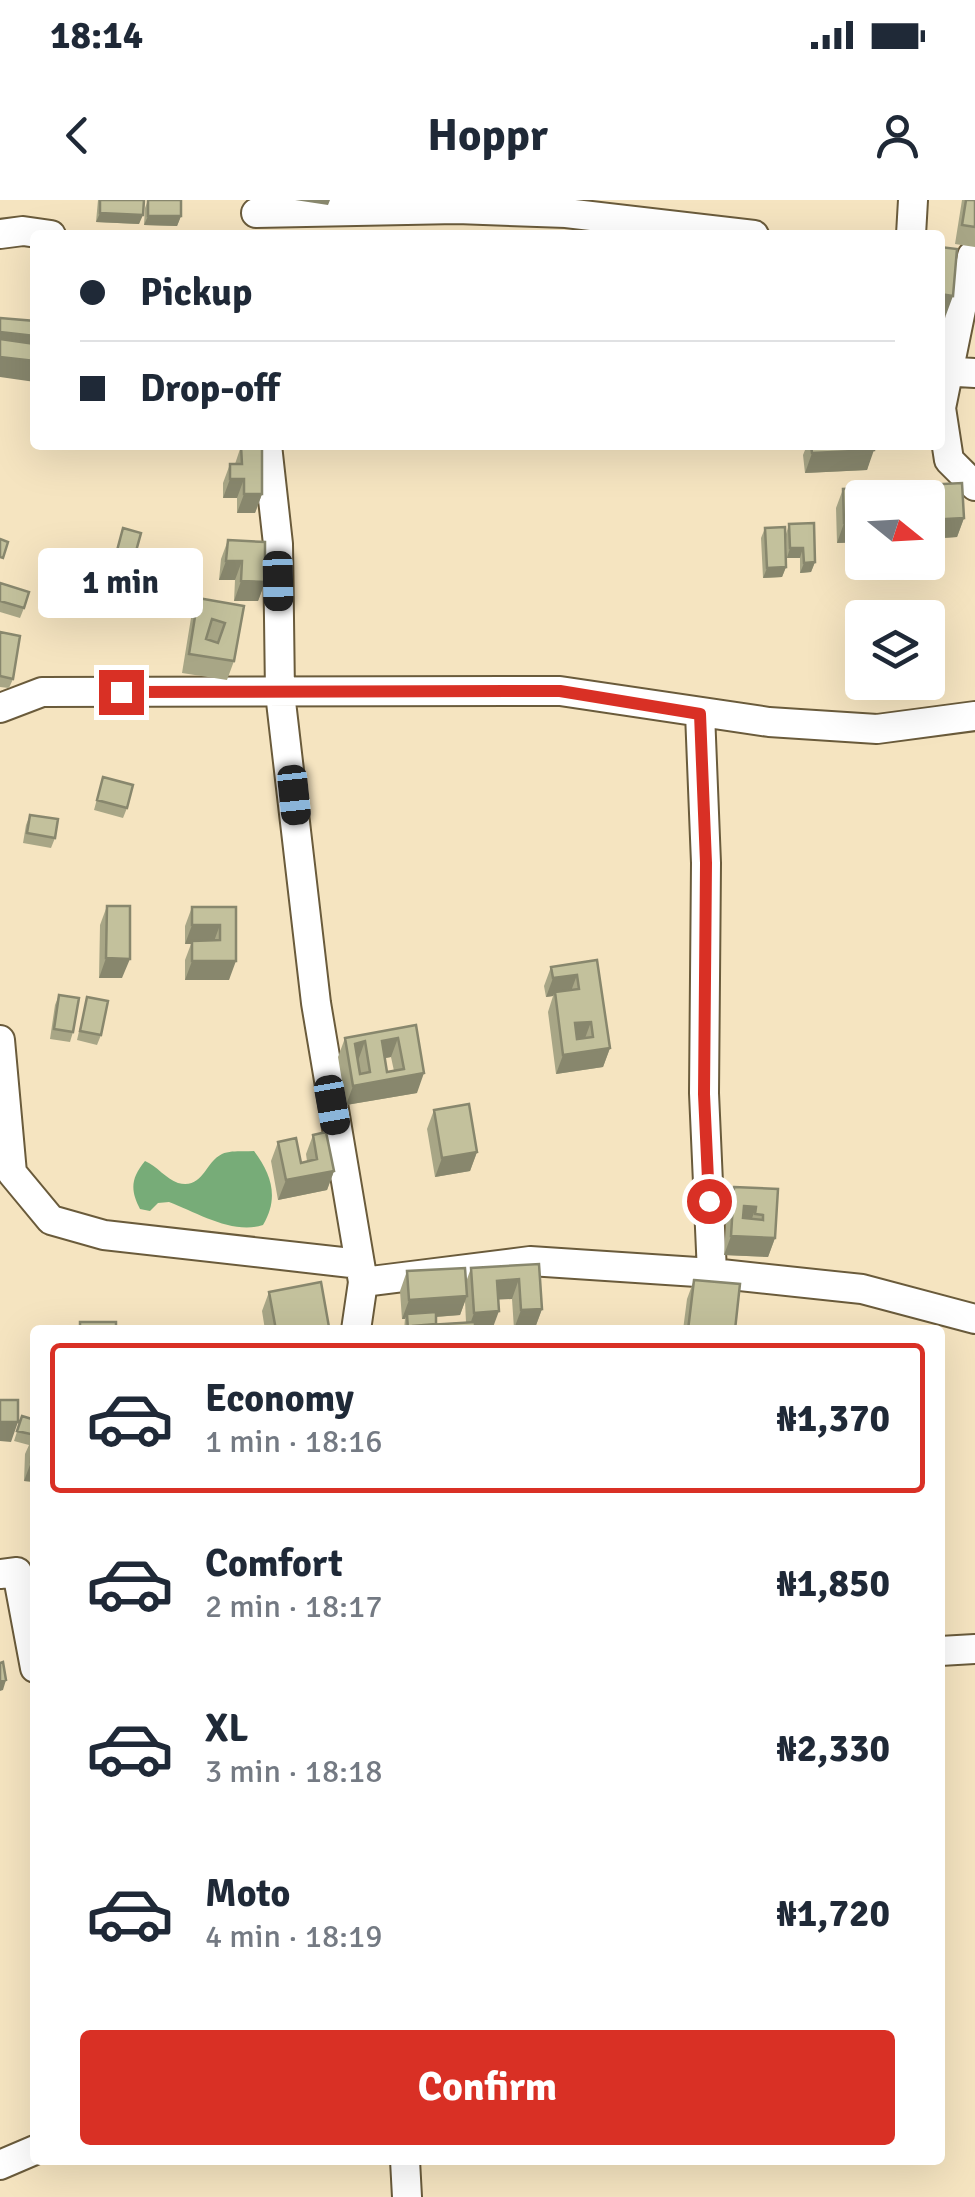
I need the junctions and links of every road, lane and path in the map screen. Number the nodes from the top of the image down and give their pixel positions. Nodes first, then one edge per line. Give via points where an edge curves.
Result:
1 (913, 200) edge
2 (256, 216) edge
3 (566, 216) edge
4 (705, 230) edge
5 (911, 230) edge
6 (30, 232) edge
7 (0, 234) edge
8 (945, 253) edge
9 (974, 256) edge
10 (954, 372) edge
11 (945, 397) edge
12 (945, 434) edge
13 (268, 450) edge
14 (975, 486) edge
15 (280, 693) junction
16 (0, 708) edge
17 (700, 714) junction
18 (975, 716) edge
19 (0, 1040) edge
20 (361, 1273) junction
21 (712, 1273) junction
22 (975, 1320) edge
23 (356, 1325) edge
24 (17, 1572) edge
25 (30, 1641) edge
26 (975, 1649) edge
27 (945, 1650) edge
28 (30, 2152) edge
29 (0, 2165) edge
30 (405, 2165) edge
31 (406, 2197) edge

1 - 5 street
2 - 3 street via 457,209
3 - 4 street
6 - 7 street
8 - 9 street
9 - 10 street
10 - 11 street
12 - 14 street via 949,460
13 - 15 street via 278,544
15 - 16 street via 42,692
15 - 17 street via 560,691
15 - 20 street via 316,1004
17 - 18 street via 877,728
17 - 21 street
19 - 20 street via 12,1173 51,1220 104,1235
20 - 21 street via 530,1261
20 - 23 street
21 - 22 street via 862,1289
24 - 25 street
26 - 27 street
28 - 29 street
30 - 31 street

